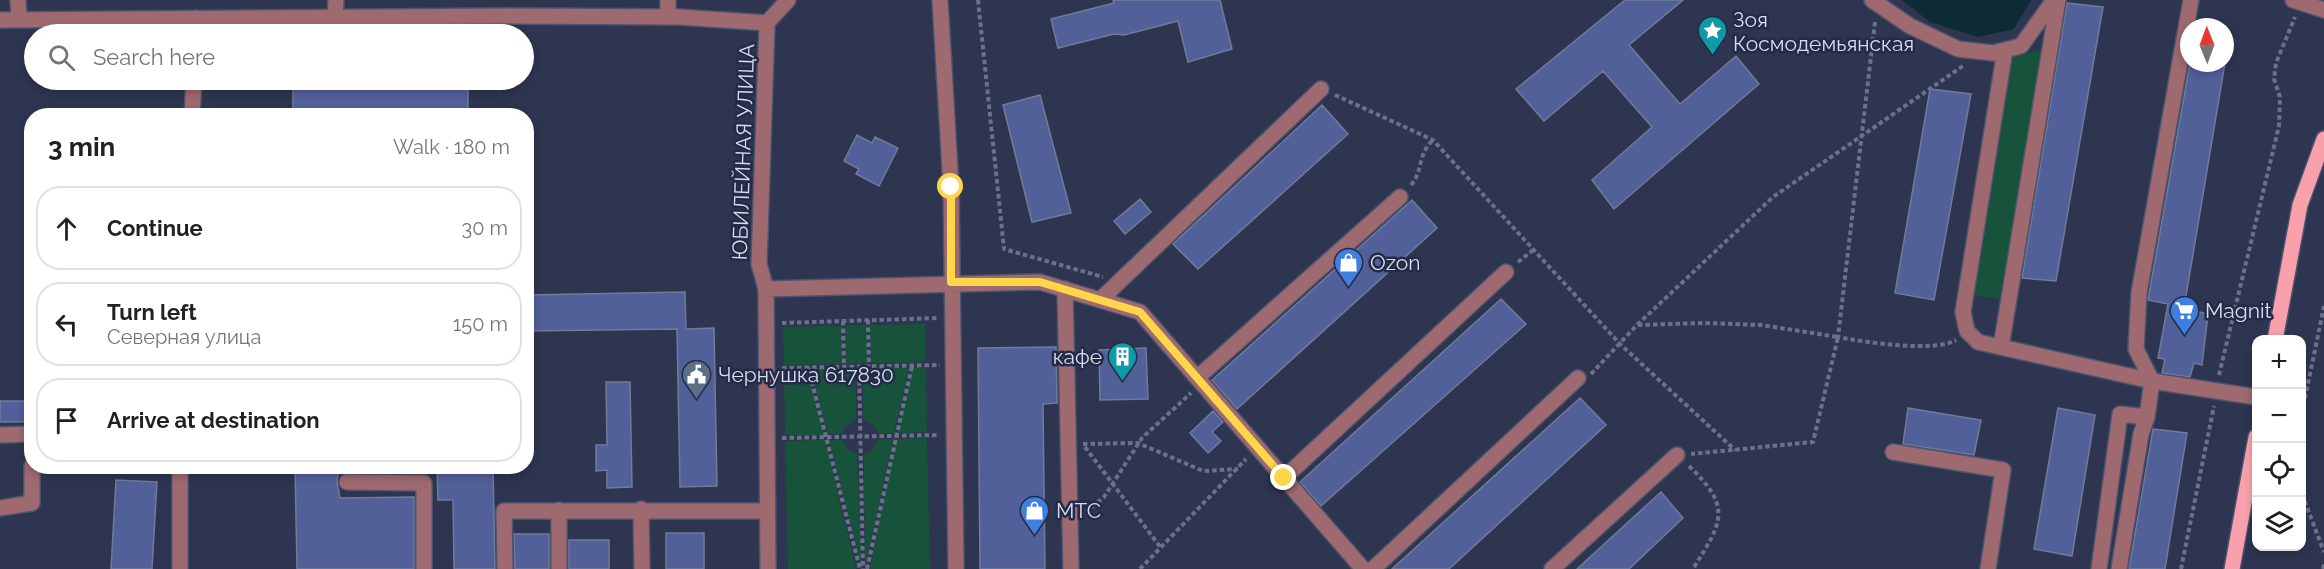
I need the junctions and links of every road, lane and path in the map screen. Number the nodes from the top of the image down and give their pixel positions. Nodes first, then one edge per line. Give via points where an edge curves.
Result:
1 (18, 0) edge
2 (336, 0) edge
3 (668, 0) edge
4 (788, 0) edge
5 (940, 0) edge
6 (978, 0) edge
7 (2056, 0) edge
8 (2191, 0) edge
9 (2298, 1) edge
10 (1875, 2) edge
11 (2324, 10) edge
12 (668, 17) junction
13 (196, 18) junction
14 (335, 18) junction
15 (0, 20) edge
16 (19, 20) junction
17 (767, 23) junction
18 (196, 24) edge
19 (2005, 50) junction
20 (1983, 52) junction
21 (1321, 89) joint
22 (193, 90) edge
23 (192, 108) edge
24 (1862, 136) junction
25 (2324, 139) edge
26 (1433, 140) junction
27 (1400, 197) joint
28 (1506, 272) dead end
29 (1119, 281) junction
30 (951, 282) junction
31 (1065, 289) junction
32 (766, 290) junction
33 (1100, 300) junction
34 (2324, 306) edge
35 (952, 317) junction
36 (868, 320) junction
37 (843, 321) junction
38 (766, 323) junction
39 (1637, 325) junction
40 (1967, 331) junction
41 (2276, 335) edge
42 (1839, 337) junction
43 (1620, 344) junction
44 (2001, 347) junction
45 (953, 365) junction
46 (859, 366) junction
47 (869, 366) junction
48 (912, 366) junction
49 (808, 367) junction
50 (844, 367) junction
51 (766, 368) junction
52 (1578, 378) joint
53 (1199, 381) junction
54 (2152, 381) junction
55 (2217, 390) junction
56 (2306, 390) edge
57 (2252, 396) edge
58 (2146, 417) junction
59 (24, 434) edge
60 (0, 435) edge
61 (954, 435) junction
62 (895, 436) junction
63 (860, 437) junction
64 (827, 438) junction
65 (766, 439) junction
66 (2255, 443) edge
67 (1075, 444) junction
68 (1138, 444) junction
69 (1257, 448) junction
70 (1735, 450) junction
71 (1893, 452) dead end
72 (1677, 455) junction
73 (1238, 469) junction
74 (32, 474) edge
75 (180, 474) edge
76 (1284, 478) junction
77 (347, 482) dead end
78 (1113, 484) junction
79 (2302, 497) edge
80 (0, 508) edge
81 (641, 509) junction
82 (559, 510) junction
83 (767, 511) junction
84 (1069, 521) junction
85 (1161, 548) junction
86 (2324, 552) edge
87 (2324, 564) edge
88 (180, 569) edge
89 (424, 569) edge
90 (505, 569) edge
91 (559, 569) edge
92 (642, 569) edge
93 (768, 569) edge
94 (863, 569) edge
95 (956, 569) edge
96 (1071, 569) edge
97 (1140, 569) edge
98 (1363, 569) edge
99 (1373, 569) edge
100 (1552, 569) edge
101 (1693, 569) edge
102 (1988, 569) edge
103 (2099, 569) edge
104 (2119, 569) edge
105 (2181, 569) edge
106 (2232, 569) edge
107 (2323, 569) edge

1 - 16 street
2 - 14 street
3 - 12 street
4 - 17 street
5 - 30 street via 951,187
6 - 29 path via 1004,249
7 - 19 street via 2021,46
7 - 44 street
8 - 54 street via 2139,293 2136,349
9 - 11 street
9 - 55 path via 2276,63 2274,79 2280,97 2280,126 2222,355
10 - 20 street via 1910,26 1958,49
10 - 24 path
12 - 14 street
12 - 17 street
13 - 14 street
13 - 16 street
13 - 18 street
15 - 16 street
17 - 32 street, ЮБИЛЕЙНАЯ УЛИЦА via 759,264
19 - 20 street
19 - 40 street via 1963,312
20 - 24 path
21 - 26 path
21 - 29 street
22 - 23 street
24 - 39 path via 1773,197
24 - 42 path
25 - 41 main road via 2300,205
26 - 27 path via 1423,150 1415,180
26 - 43 path
27 - 53 street
28 - 76 street
29 - 33 street
30 - 31 street via 1040,282
30 - 32 street
30 - 35 street
31 - 33 street
31 - 67 street
32 - 38 street, ЮБИЛЕЙНАЯ УЛИЦА
33 - 53 street via 1140,312
34 - 56 path
35 - 36 path
35 - 45 street
36 - 37 path
36 - 47 path
37 - 38 path
37 - 50 path
38 - 51 street, ЮБИЛЕЙНАЯ УЛИЦА
39 - 42 path via 1761,325
39 - 43 path
40 - 42 path via 1954,342 1923,345 1878,344
40 - 44 street via 1978,342
42 - 70 path via 1813,442
43 - 52 path via 1588,377
43 - 70 path
44 - 54 street
45 - 48 path
45 - 61 street
46 - 47 path
46 - 50 path
46 - 63 path
47 - 48 path
48 - 62 path
49 - 50 path
49 - 51 path
49 - 64 path
51 - 65 street, ЮБИЛЕЙНАЯ УЛИЦА
52 - 99 street
53 - 68 path
53 - 69 street
54 - 55 street
54 - 58 street
55 - 57 street
55 - 105 path
58 - 103 street via 2120,414
58 - 104 street
59 - 60 street
61 - 62 path
61 - 95 street
62 - 63 path
62 - 94 path
63 - 64 path
63 - 94 path
64 - 65 path
64 - 94 path
65 - 83 street, ЮБИЛЕЙНАЯ УЛИЦА
66 - 106 main road
67 - 68 path
67 - 78 path
67 - 84 street
68 - 73 path via 1203,471
68 - 78 path
69 - 73 path
69 - 76 street
70 - 72 path
71 - 102 street via 2003,470
72 - 100 street
72 - 101 path via 1707,483 1717,499 1719,521
73 - 85 path
74 - 80 street via 32,503
75 - 88 street
76 - 98 street
77 - 89 street via 424,483
78 - 84 path via 1089,510
78 - 85 path
79 - 86 path
81 - 82 street
81 - 83 street
81 - 92 street
82 - 90 street via 504,511
82 - 91 street
83 - 93 street, ЮБИЛЕЙНАЯ УЛИЦА
84 - 96 street
85 - 97 path
87 - 107 path

